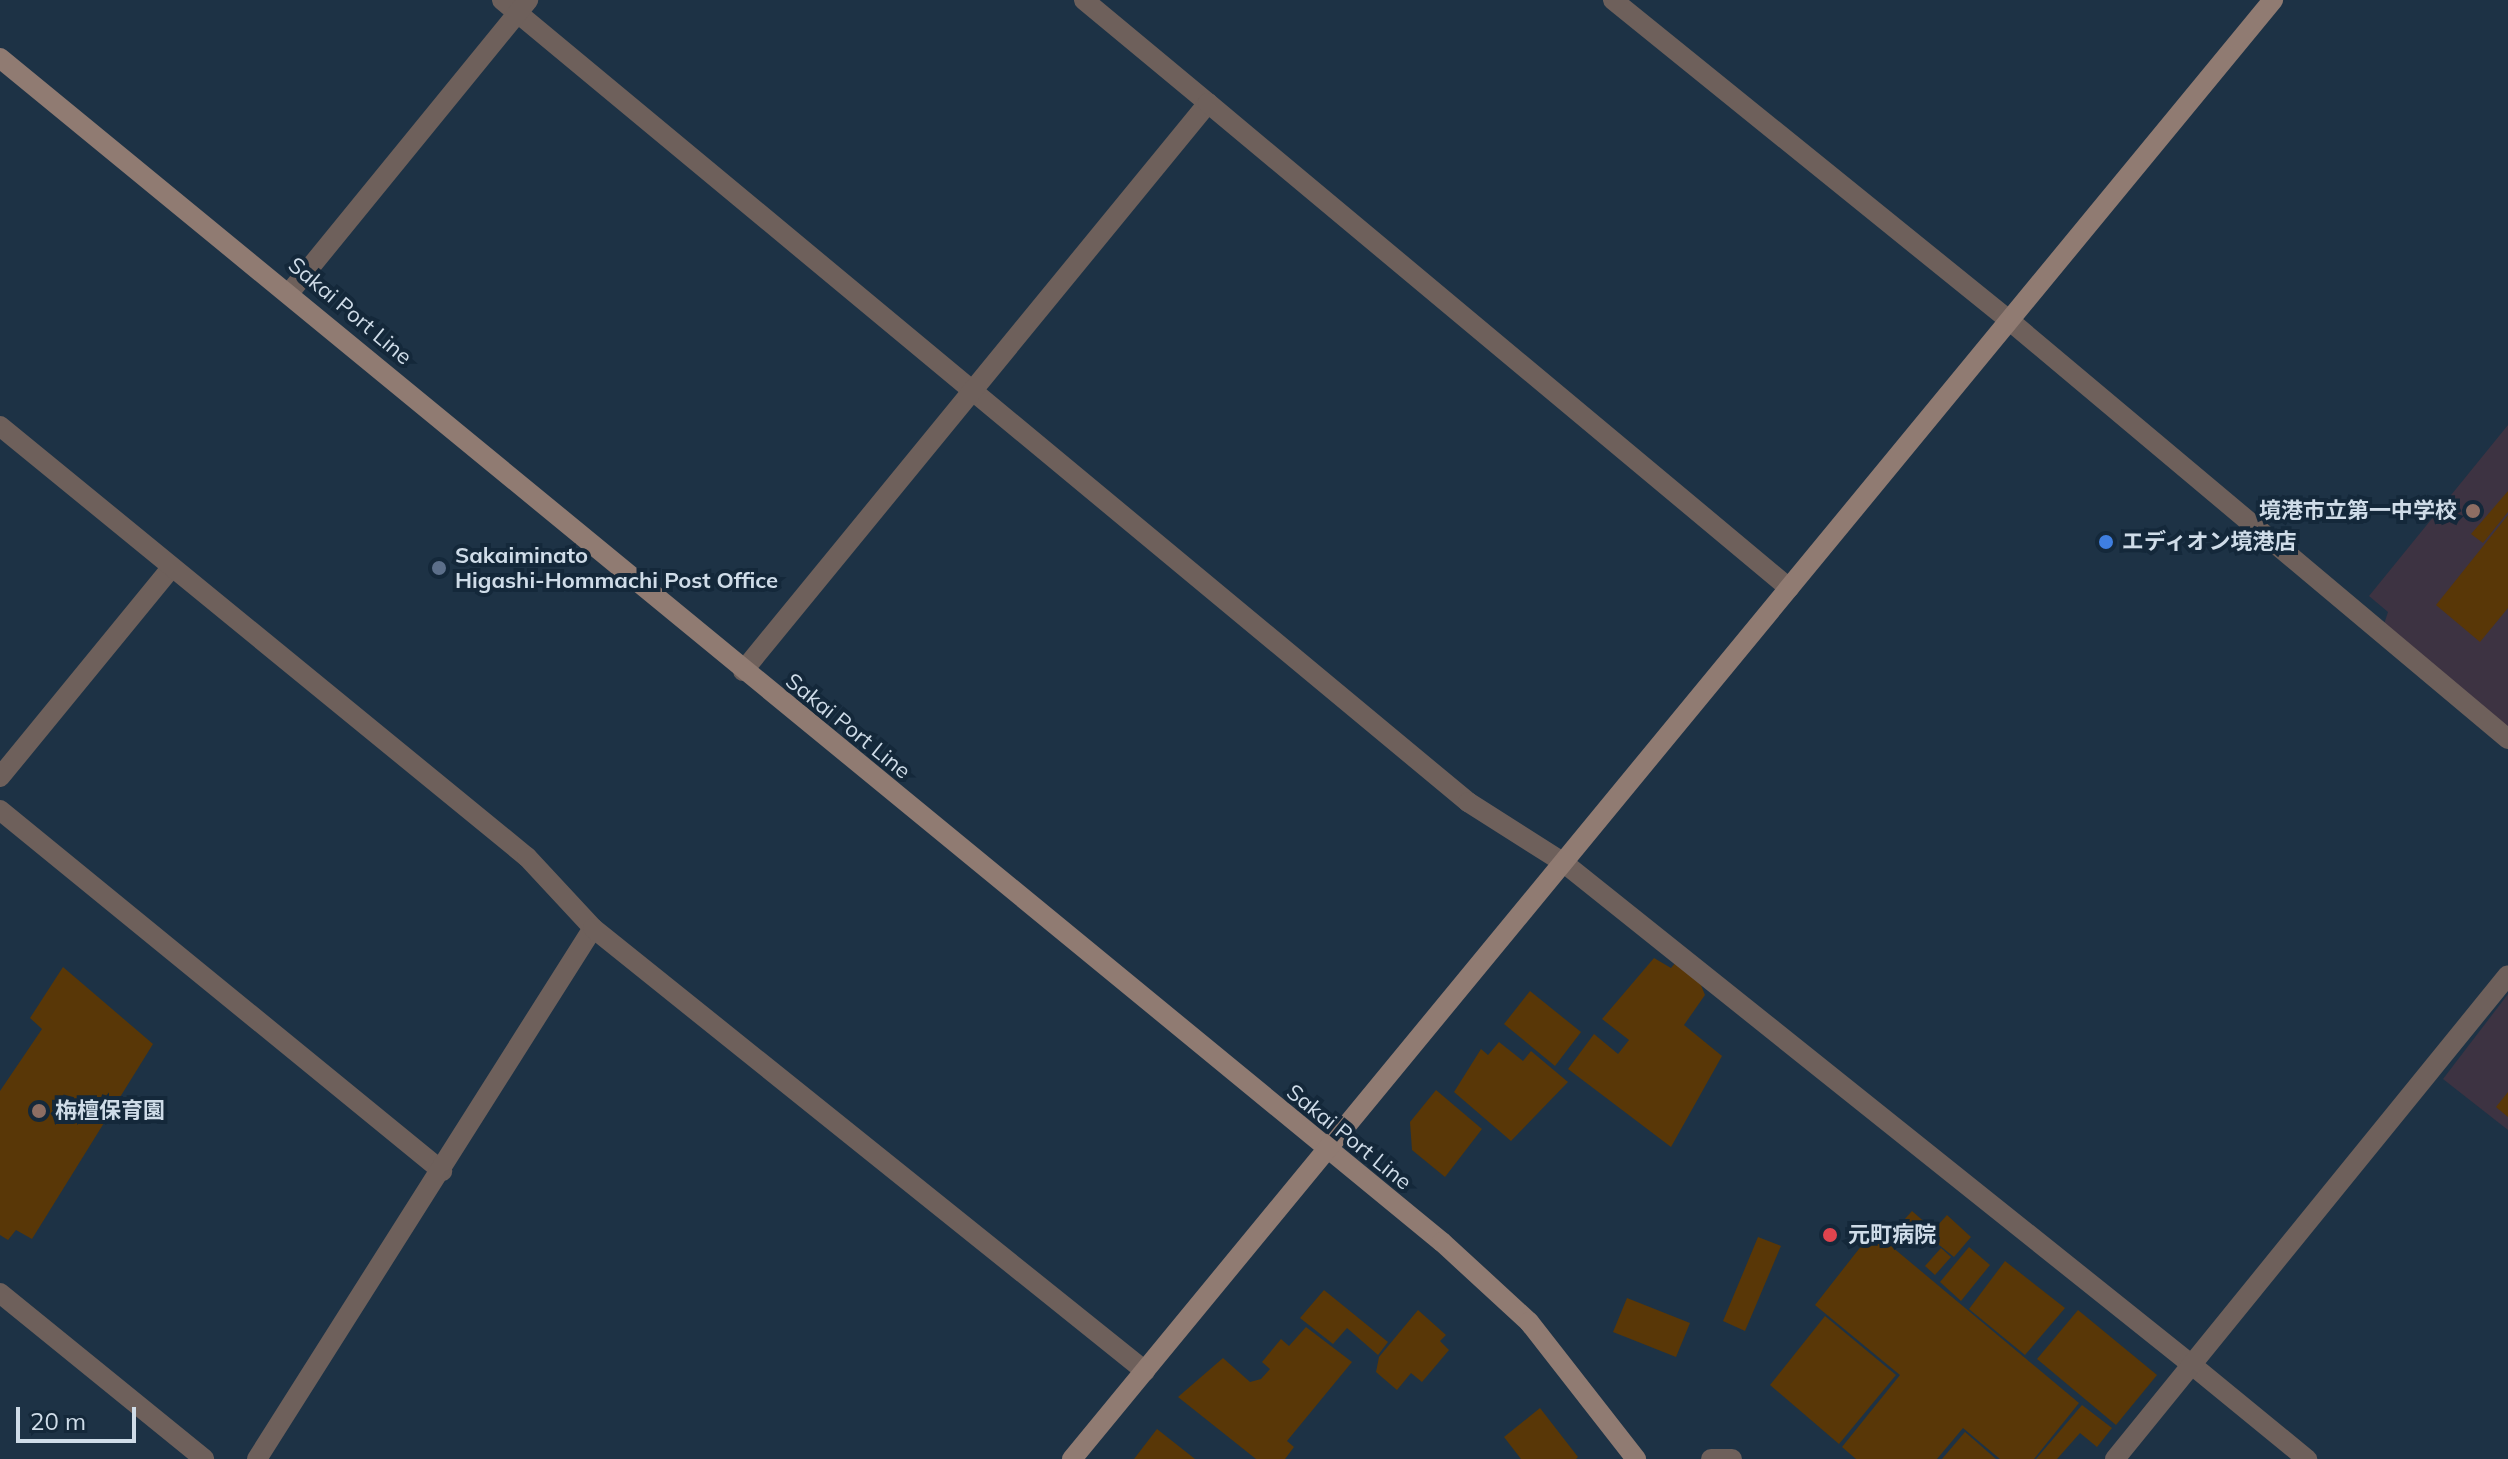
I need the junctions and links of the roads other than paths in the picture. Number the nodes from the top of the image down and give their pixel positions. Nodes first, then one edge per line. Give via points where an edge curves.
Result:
1 (1084, 0) edge
2 (1613, 0) edge
3 (2273, 0) edge
4 (516, 4) edge
5 (0, 58) edge
6 (1208, 103) junction
7 (290, 292) junction
8 (2010, 321) junction
9 (974, 387) junction
10 (0, 426) edge
11 (171, 568) junction
12 (1789, 588) junction
13 (743, 671) junction
14 (2508, 739) edge
15 (0, 777) edge
16 (0, 810) edge
17 (1564, 863) junction
18 (593, 928) junction
19 (2508, 975) edge
20 (1328, 1152) junction
21 (442, 1171) junction
22 (0, 1293) edge
23 (2192, 1365) junction
24 (1145, 1371) junction
25 (204, 1459) edge
26 (257, 1459) edge
27 (1072, 1459) edge
28 (1636, 1459) edge
29 (1711, 1459) edge
30 (1732, 1459) edge
31 (2115, 1459) edge
32 (2307, 1459) edge

1 - 6 street
2 - 8 street
3 - 8 main road
4 - 7 street
4 - 9 street
5 - 7 main road, Sakai Port Line
6 - 9 street
6 - 12 street
7 - 13 main road, Sakai Port Line
8 - 12 main road
8 - 14 street
9 - 13 street
9 - 17 street via 1468,802
10 - 11 street
11 - 15 street
11 - 18 street via 527,857
12 - 17 main road
13 - 20 main road, Sakai Port Line
16 - 21 street
17 - 20 main road
17 - 23 street
18 - 21 street
18 - 24 street
19 - 23 street
20 - 24 main road
20 - 28 main road, Sakai Port Line via 1529,1322
21 - 26 street
22 - 25 street
23 - 31 street
23 - 32 street
24 - 27 main road
29 - 30 street

